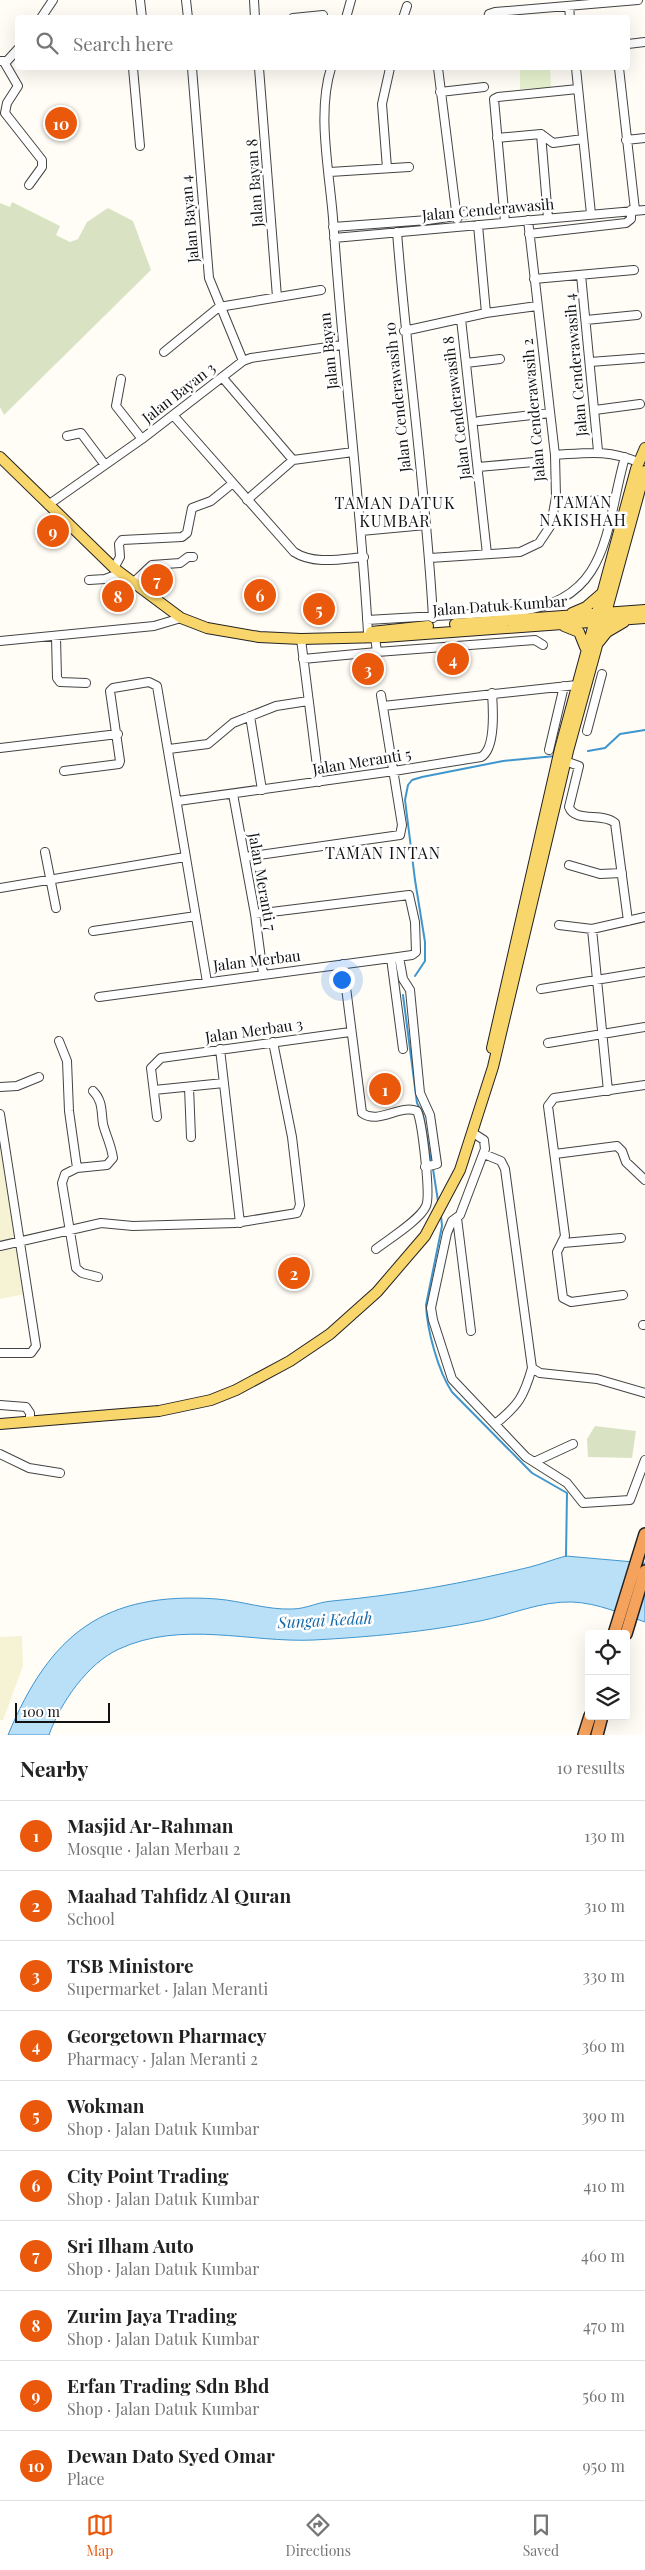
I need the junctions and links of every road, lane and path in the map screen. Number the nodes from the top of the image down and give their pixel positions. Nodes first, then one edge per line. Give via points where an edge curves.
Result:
1 (53, 0) edge
2 (140, 0) edge
3 (186, 0) edge
4 (254, 0) edge
5 (351, 0) edge
6 (638, 0) edge
7 (407, 6) dead end
8 (569, 6) junction
9 (43, 15) edge
10 (142, 15) edge
11 (188, 15) edge
12 (255, 15) edge
13 (347, 15) edge
14 (404, 15) edge
15 (489, 15) edge
16 (570, 15) edge
17 (645, 42) edge
18 (630, 44) edge
19 (15, 51) edge
20 (2, 61) edge
21 (133, 70) edge
22 (192, 70) edge
23 (259, 70) edge
24 (330, 70) edge
25 (390, 70) edge
26 (438, 70) edge
27 (576, 70) edge
28 (619, 70) edge
29 (484, 87) dead end
30 (578, 90) junction
31 (440, 92) junction
32 (3, 115) edge
33 (541, 134) junction
34 (497, 138) junction
35 (645, 138) edge
36 (583, 139) junction
37 (626, 140) junction
38 (140, 146) dead end
39 (409, 167) dead end
40 (387, 168) junction
41 (330, 172) junction
42 (29, 185) dead end
43 (503, 209) junction
44 (633, 210) junction
45 (645, 210) edge
46 (591, 214) junction
47 (456, 216) junction
48 (548, 218) junction
49 (528, 220) junction
50 (505, 222) junction
51 (478, 225) junction
52 (458, 226) junction
53 (333, 227) junction
54 (397, 232) junction
55 (529, 234) junction
56 (334, 238) junction
57 (634, 270) dead end
58 (581, 275) junction
59 (534, 279) junction
60 (321, 290) dead end
61 (277, 297) junction
62 (537, 306) junction
63 (219, 307) junction
64 (486, 313) junction
65 (637, 315) dead end
66 (461, 319) junction
67 (586, 320) junction
68 (404, 331) junction
69 (342, 345) junction
70 (164, 352) dead end
71 (643, 358) dead end
72 (500, 360) dead end
73 (243, 361) junction
74 (590, 362) junction
75 (466, 363) junction
76 (222, 377) junction
77 (121, 379) dead end
78 (640, 404) dead end
79 (595, 410) junction
80 (550, 413) junction
81 (173, 415) junction
82 (479, 421) dead end
83 (67, 436) dead end
84 (142, 439) junction
85 (645, 448) edge
86 (598, 451) junction
87 (353, 452) junction
88 (554, 456) junction
89 (0, 457) edge
90 (626, 457) junction
91 (293, 460) junction
92 (534, 462) dead end
93 (638, 462) junction
94 (104, 465) junction
95 (478, 467) junction
96 (645, 471) edge
97 (232, 483) junction
98 (247, 500) junction
99 (604, 500) dead end
100 (555, 503) junction
101 (48, 505) junction
102 (426, 525) junction
103 (361, 531) junction
104 (487, 554) junction
105 (193, 557) dead end
106 (364, 557) junction
107 (430, 558) junction
108 (118, 571) junction
109 (89, 580) dead end
110 (134, 582) junction
111 (607, 592) junction
112 (645, 610) edge
113 (636, 616) edge
114 (181, 618) junction
115 (434, 618) junction
116 (600, 618) junction
117 (368, 620) junction
118 (557, 621) junction
119 (418, 634) junction
120 (372, 635) junction
121 (56, 637) junction
122 (301, 639) junction
123 (0, 641) edge
124 (543, 646) dead end
125 (419, 649) junction
126 (591, 649) junction
127 (377, 652) junction
128 (303, 659) junction
129 (602, 674) dead end
130 (86, 683) dead end
131 (576, 685) junction
132 (564, 686) junction
133 (492, 692) junction
134 (381, 694) dead end
135 (308, 701) junction
136 (383, 706) junction
137 (578, 713) junction
138 (250, 716) junction
139 (592, 717) junction
140 (587, 731) dead end
141 (118, 734) junction
142 (0, 748) edge
143 (169, 749) junction
144 (549, 750) dead end
145 (565, 762) junction
146 (64, 771) dead end
147 (394, 772) junction
148 (319, 782) junction
149 (262, 790) junction
150 (233, 794) junction
151 (178, 801) junction
152 (45, 852) dead end
153 (185, 857) junction
154 (245, 857) junction
155 (569, 866) dead end
156 (622, 873) junction
157 (50, 879) junction
158 (0, 888) edge
159 (56, 908) dead end
160 (255, 914) junction
161 (196, 916) junction
162 (645, 917) edge
163 (628, 921) junction
164 (559, 925) dead end
165 (592, 929) junction
166 (93, 931) dead end
167 (399, 957) junction
168 (391, 958) junction
169 (343, 964) junction
170 (645, 972) edge
171 (263, 974) junction
172 (512, 974) junction
173 (596, 981) junction
174 (207, 982) junction
175 (541, 989) dead end
176 (99, 997) dead end
177 (645, 1028) edge
178 (350, 1032) junction
179 (603, 1035) junction
180 (59, 1041) dead end
181 (274, 1042) junction
182 (548, 1043) dead end
183 (220, 1049) junction
184 (403, 1049) dead end
185 (39, 1077) dead end
186 (224, 1083) junction
187 (645, 1085) edge
188 (0, 1087) edge
189 (189, 1087) junction
190 (154, 1090) junction
191 (93, 1091) dead end
192 (608, 1091) junction
193 (0, 1114) edge
194 (157, 1117) dead end
195 (473, 1133) junction
196 (191, 1137) dead end
197 (484, 1154) junction
198 (555, 1154) junction
199 (429, 1167) junction
200 (77, 1168) junction
201 (645, 1180) edge
202 (458, 1218) junction
203 (240, 1223) junction
204 (71, 1232) junction
205 (622, 1238) dead end
206 (21, 1243) junction
207 (563, 1243) junction
208 (0, 1246) edge
209 (376, 1249) dead end
210 (98, 1277) dead end
211 (623, 1295) dead end
212 (471, 1331) dead end
213 (0, 1353) edge
214 (532, 1368) junction
215 (645, 1393) edge
216 (0, 1405) edge
217 (30, 1422) junction
218 (0, 1424) edge
219 (495, 1424) junction
220 (573, 1444) dead end
221 (0, 1454) edge
222 (645, 1460) edge
223 (534, 1462) junction
224 (60, 1473) dead end
225 (645, 1534) edge
226 (645, 1571) edge
227 (615, 1630) edge
228 (627, 1630) edge
229 (589, 1720) edge
230 (601, 1720) edge
231 (584, 1735) edge
232 (596, 1735) edge

1 - 9 street
2 - 10 street
3 - 11 street
4 - 12 street
5 - 13 street
6 - 8 street
7 - 14 street
8 - 15 street
8 - 16 street
17 - 18 street
19 - 20 street
20 - 32 street via 18,86
21 - 38 street
22 - 63 street, Jalan Bayan 4 via 209,278
23 - 61 street, Jalan Bayan 8
24 - 41 street, Jalan Bayan via 323,105
25 - 40 street via 382,104
26 - 31 street
27 - 30 street
28 - 37 street
29 - 31 street
30 - 34 street via 496,98
30 - 36 street
31 - 47 street
32 - 42 street via 42,160 42,167
33 - 34 street
33 - 36 street via 552,143
33 - 48 street
34 - 43 street
35 - 37 street
36 - 46 street
37 - 44 street
39 - 40 street
40 - 41 street
41 - 53 street, Jalan Bayan
43 - 47 street, Jalan Cenderawasih
43 - 50 street
44 - 45 street, Jalan Cenderawasih
44 - 46 street, Jalan Cenderawasih
44 - 55 street via 631,219 626,223
46 - 48 street, Jalan Cenderawasih
47 - 52 street
47 - 53 street, Jalan Cenderawasih
48 - 49 street, Jalan Cenderawasih
49 - 50 street, Jalan Cenderawasih
49 - 55 street, Jalan Cenderawasih 2
50 - 51 street, Jalan Cenderawasih
51 - 52 street, Jalan Cenderawasih
51 - 64 street
52 - 54 street, Jalan Cenderawasih
53 - 56 street, Jalan Bayan
54 - 56 street, Jalan Cenderawasih
54 - 68 street, Jalan Cenderawasih 10
55 - 59 street, Jalan Cenderawasih 2
56 - 69 street, Jalan Bayan
57 - 58 street
58 - 59 street
58 - 67 street, Jalan Cenderawasih 4
59 - 62 street, Jalan Cenderawasih 2
60 - 61 street
61 - 63 street
62 - 64 street
62 - 80 street, Jalan Cenderawasih 2
63 - 70 street
63 - 73 street, Jalan Bayan 4
64 - 66 street
65 - 67 street
66 - 68 street
66 - 75 street, Jalan Cenderawasih 8
67 - 74 street, Jalan Cenderawasih 4
68 - 102 street, Jalan Cenderawasih 10
69 - 73 street, Jalan Bayan 3
69 - 87 street, Jalan Bayan
71 - 74 street
72 - 75 street
73 - 76 street, Jalan Bayan 3
74 - 79 street, Jalan Cenderawasih 4
75 - 95 street, Jalan Cenderawasih 8
76 - 81 street, Jalan Bayan 3
76 - 91 street
77 - 84 street via 116,406
78 - 79 street
79 - 86 street, Jalan Cenderawasih 4
80 - 82 street
80 - 88 street, Jalan Cenderawasih 2
81 - 84 street, Jalan Bayan 3
81 - 97 street
83 - 94 street via 81,433
84 - 94 street, Jalan Bayan 3
85 - 93 main road
86 - 88 street
86 - 90 street
87 - 91 street
87 - 103 street, Jalan Bayan
88 - 100 street, Jalan Cenderawasih 2
89 - 101 main road, Jalan Datuk Kumbar
90 - 93 street
90 - 115 street via 605,544 596,566 581,584 538,609
91 - 98 street
92 - 95 street
93 - 111 main road
94 - 101 street, Jalan Bayan 3
95 - 104 street, Jalan Cenderawasih 8
96 - 111 main road
97 - 98 street
97 - 108 street via 211,501 192,508 187,533 182,537 122,540
98 - 106 street via 298,555 321,560
99 - 100 street
100 - 104 street, Jalan Cenderawasih 2 via 551,526 539,543 520,552
101 - 108 main road, Jalan Datuk Kumbar
102 - 103 street
102 - 107 street, Jalan Cenderawasih 10
103 - 106 street, Jalan Bayan
104 - 107 street, Jalan Cenderawasih 2
105 - 110 street via 180,563 152,565
106 - 117 street, Jalan Bayan
107 - 115 street, Jalan Cenderawasih 10
108 - 109 street via 109,578
108 - 110 main road, Jalan Datuk Kumbar
110 - 114 main road, Jalan Datuk Kumbar
111 - 113 main road via 617,606
111 - 116 main road
111 - 118 main road
112 - 113 main road, Jalan Datuk Kumbar
113 - 116 main road, Jalan Datuk Kumbar
113 - 126 main road via 615,626
114 - 121 street via 154,626
114 - 122 main road, Jalan Datuk Kumbar via 228,633
115 - 117 street
116 - 118 main road, Jalan Datuk Kumbar
116 - 126 main road
117 - 120 street, Jalan Bayan
118 - 119 main road, Jalan Datuk Kumbar
118 - 120 main road, Jalan Datuk Kumbar via 392,629
118 - 126 main road via 579,632
119 - 120 main road, Jalan Datuk Kumbar
119 - 125 street
120 - 122 main road, Jalan Datuk Kumbar
120 - 127 street, Jalan Bayan
121 - 123 street
121 - 130 street via 57,678 60,682
122 - 128 street
124 - 125 street via 535,640
125 - 127 street
126 - 131 main road
126 - 137 main road
127 - 128 street
128 - 135 street
129 - 139 street
131 - 132 street
131 - 172 main road via 548,794
132 - 133 street
132 - 144 street
133 - 136 street
133 - 147 street, Jalan Meranti 5 via 494,721 485,755
134 - 136 street
135 - 138 street via 276,706
135 - 148 street
136 - 147 street
137 - 139 street
137 - 145 main road
138 - 143 street via 227,726 208,744
138 - 149 street
139 - 140 street
141 - 142 street
141 - 143 street via 110,691 152,682 157,686
141 - 146 street via 119,764
143 - 151 street
145 - 156 street via 579,766 569,807 571,812 613,820
145 - 172 main road
147 - 148 street, Jalan Meranti 5
147 - 154 street via 402,825 398,836
148 - 149 street, Jalan Meranti 5
149 - 150 street, Jalan Meranti 5
150 - 151 street, Jalan Meranti 5
150 - 154 street, Jalan Meranti 7
151 - 153 street
152 - 157 street
153 - 157 street
153 - 161 street
154 - 160 street, Jalan Meranti 7
155 - 156 street via 600,874
156 - 163 street
157 - 158 street
157 - 159 street
160 - 167 street, Jalan Merbau via 409,895 415,922 416,952
160 - 171 street, Jalan Meranti 7
161 - 166 street
161 - 174 street
162 - 163 street
163 - 165 street
164 - 165 street
165 - 173 street
167 - 168 street, Jalan Merbau
167 - 199 street via 403,979 410,990 420,1093 431,1120
168 - 169 street, Jalan Merbau
168 - 184 street
169 - 171 street, Jalan Merbau
169 - 178 street
170 - 173 street
171 - 174 street, Jalan Merbau
172 - 195 main road
173 - 175 street
173 - 179 street
174 - 176 street, Jalan Merbau
177 - 179 street
178 - 181 street, Jalan Merbau 3
178 - 199 street via 362,1113 373,1118 410,1108 417,1111
179 - 182 street
179 - 192 street
180 - 200 street via 67,1061 68,1111
181 - 183 street, Jalan Merbau 3
181 - 203 street via 292,1137 300,1205 298,1212
183 - 186 street
183 - 190 street, Jalan Merbau 3 via 160,1058 151,1068
185 - 188 street via 17,1086
186 - 189 street
186 - 203 street
187 - 192 street
189 - 190 street
189 - 196 street
190 - 194 street
191 - 200 street via 100,1099 112,1158 107,1165
192 - 198 street via 551,1100 548,1106
193 - 206 street
195 - 197 street via 486,1144
195 - 217 main road via 453,1185 425,1236 377,1292 330,1334 290,1361 211,1400 159,1411
197 - 202 street
197 - 214 street via 501,1161 505,1169
198 - 201 street via 616,1146 626,1162
198 - 207 street via 565,1236
199 - 209 street via 426,1206 419,1216
200 - 204 street via 65,1174 62,1180
202 - 212 street
202 - 219 street via 452,1221 447,1233 432,1301 433,1320 452,1379
203 - 204 street via 133,1226 107,1223
204 - 206 street
204 - 210 street via 76,1268
205 - 207 street
206 - 208 street
206 - 213 street via 36,1346 31,1352
207 - 211 street via 557,1256 564,1300 571,1302
214 - 215 street via 540,1373 597,1379
214 - 219 street via 524,1396
216 - 217 street via 26,1407
217 - 218 main road
219 - 223 street
220 - 223 street
221 - 224 street via 36,1470
222 - 223 street via 630,1500 586,1504 567,1483
225 - 227 highway
226 - 228 highway
229 - 231 highway
230 - 232 highway

